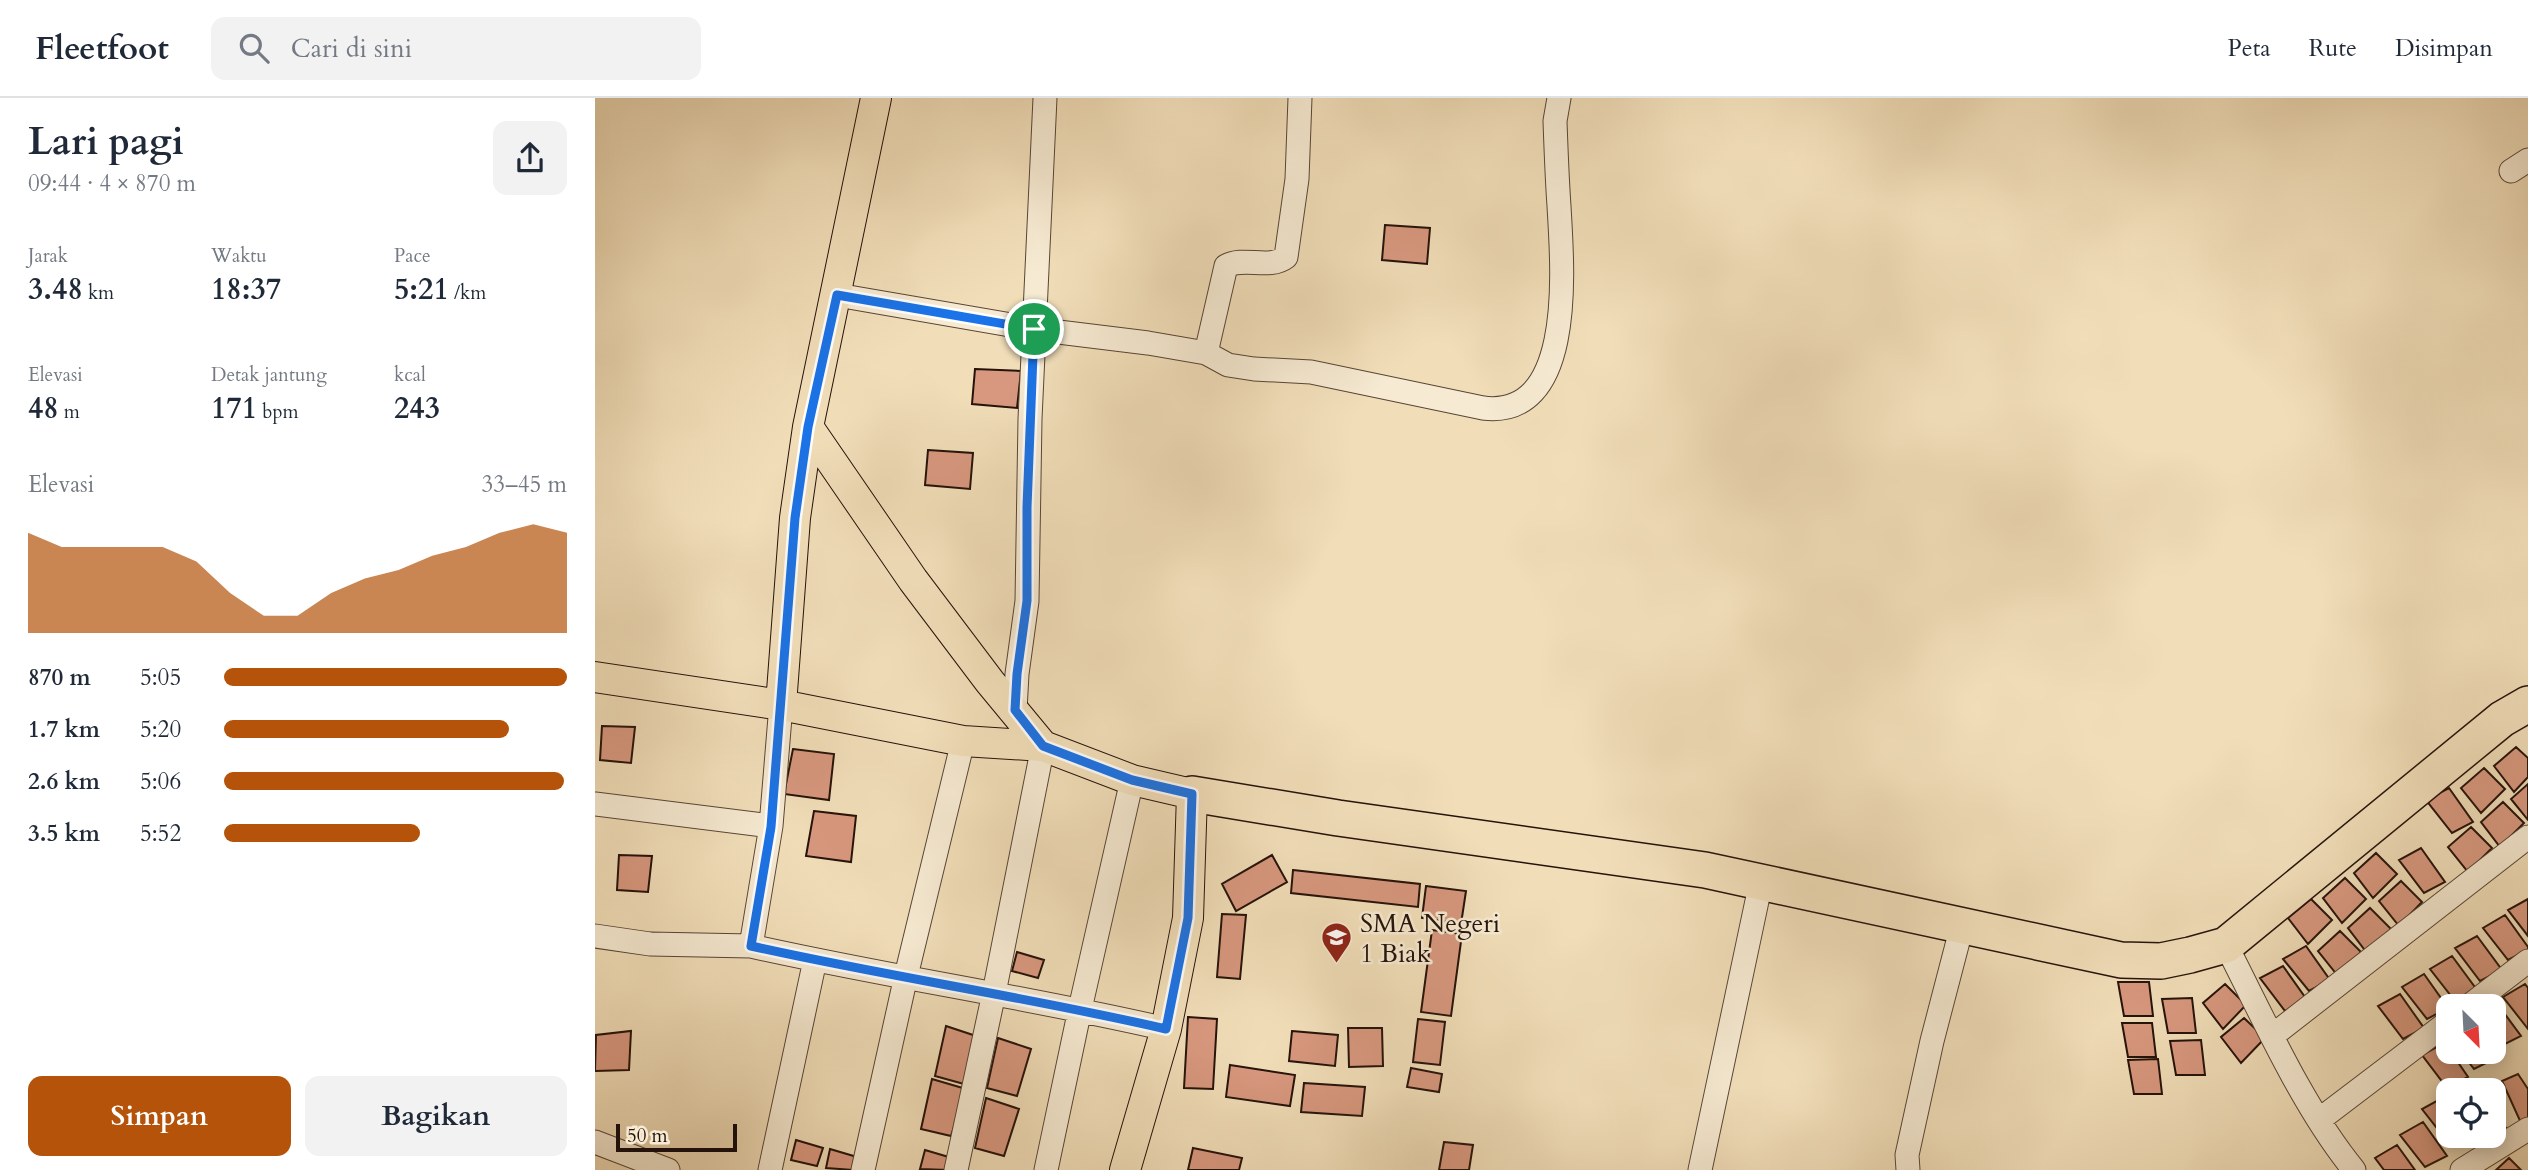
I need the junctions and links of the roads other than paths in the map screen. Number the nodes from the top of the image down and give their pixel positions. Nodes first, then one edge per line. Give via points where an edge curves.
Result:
1 (876, 98) edge
2 (1045, 98) edge
3 (1300, 98) edge
4 (1559, 98) edge
5 (837, 295) junction
6 (1034, 329) junction
7 (1206, 353) junction
8 (808, 427) junction
9 (595, 677) edge
10 (990, 682) junction
11 (2528, 704) edge
12 (781, 705) junction
13 (1015, 710) junction
14 (963, 741) junction
15 (1043, 746) junction
16 (1132, 780) junction
17 (1192, 794) junction
18 (595, 804) edge
19 (771, 827) junction
20 (2528, 837) edge
21 (1761, 881) junction
22 (1962, 926) junction
23 (595, 936) edge
24 (2226, 945) junction
25 (751, 946) junction
26 (815, 960) junction
27 (2528, 961) edge
28 (906, 976) junction
29 (994, 993) junction
30 (2485, 994) edge
31 (1080, 1009) junction
32 (1166, 1029) junction
33 (2436, 1031) edge
34 (2272, 1036) junction
35 (2319, 1120) junction
36 (2528, 1129) edge
37 (595, 1142) edge
38 (668, 1170) edge
39 (770, 1170) edge
40 (863, 1170) edge
41 (956, 1170) edge
42 (1046, 1170) edge
43 (1125, 1170) edge
44 (1700, 1170) edge
45 (1908, 1170) edge
46 (2354, 1170) edge
47 (2462, 1170) edge

1 - 5 main road
2 - 6 street
3 - 7 street via 1289,251 1280,262 1226,266
4 - 7 street via 1555,121 1563,274 1559,326 1546,370 1522,401 1496,410 1311,372 1228,365
5 - 6 street
5 - 8 main road
6 - 7 street
6 - 13 street via 1027,601
8 - 10 main road
8 - 12 main road via 795,518
9 - 12 main road
10 - 13 main road
10 - 14 main road via 995,715 982,734
11 - 24 highway via 2502,719
12 - 14 main road
12 - 19 street
13 - 15 main road
14 - 15 main road
14 - 28 street
15 - 16 main road
15 - 29 street
16 - 17 main road
16 - 31 street
17 - 21 highway
17 - 32 main road via 1188,918
18 - 19 street
19 - 25 street
20 - 34 street
21 - 22 highway
21 - 44 street
22 - 24 highway via 2121,960 2161,961
22 - 45 street via 1932,1041 1907,1155
23 - 25 street via 650,944
24 - 34 street
25 - 26 street
26 - 28 street
26 - 39 street
27 - 30 street
28 - 29 street
28 - 40 street
29 - 31 street
29 - 41 street
31 - 32 street
31 - 42 street
32 - 43 main road
33 - 35 street
34 - 35 street
35 - 46 street
36 - 47 street
37 - 38 street

